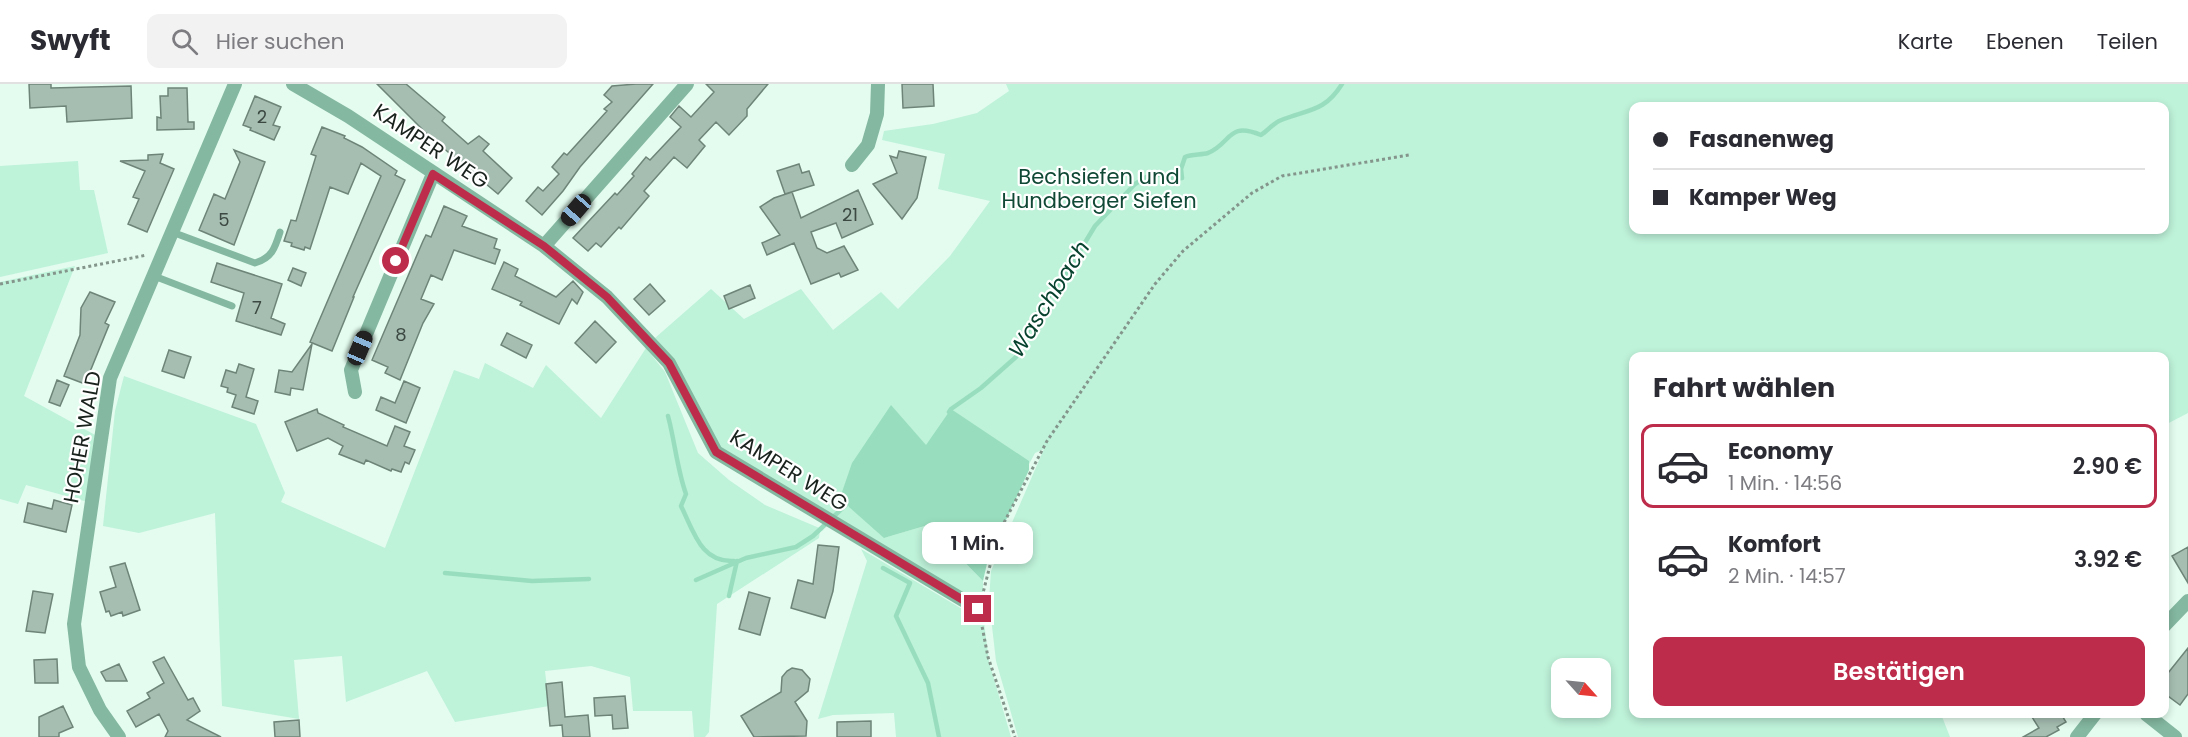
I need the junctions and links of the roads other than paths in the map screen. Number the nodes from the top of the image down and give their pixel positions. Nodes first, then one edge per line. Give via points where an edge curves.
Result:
1 (235, 84) edge
2 (293, 84) edge
3 (687, 84) edge
4 (878, 84) edge
5 (852, 165) dead end
6 (433, 174) junction
7 (172, 231) junction
8 (280, 232) dead end
9 (544, 246) junction
10 (154, 276) junction
11 (232, 306) dead end
12 (355, 392) dead end
13 (2188, 601) edge
14 (978, 609) road end
15 (2169, 622) edge
16 (2092, 718) edge
17 (2151, 718) edge
18 (119, 737) edge
19 (2077, 737) edge
20 (2175, 737) edge

1 - 7 street, HOHER WALD
2 - 6 street, KAMPER WEG
3 - 9 street
4 - 5 street via 878,114 868,145
6 - 9 street, KAMPER WEG
6 - 12 street via 351,370
7 - 8 lane via 255,263 274,252
7 - 10 street, HOHER WALD
9 - 14 street, KAMPER WEG via 607,297 669,363 716,452
10 - 11 lane
10 - 18 street, HOHER WALD via 110,378 74,624 79,667 100,710
13 - 15 street
16 - 19 street
17 - 20 street

